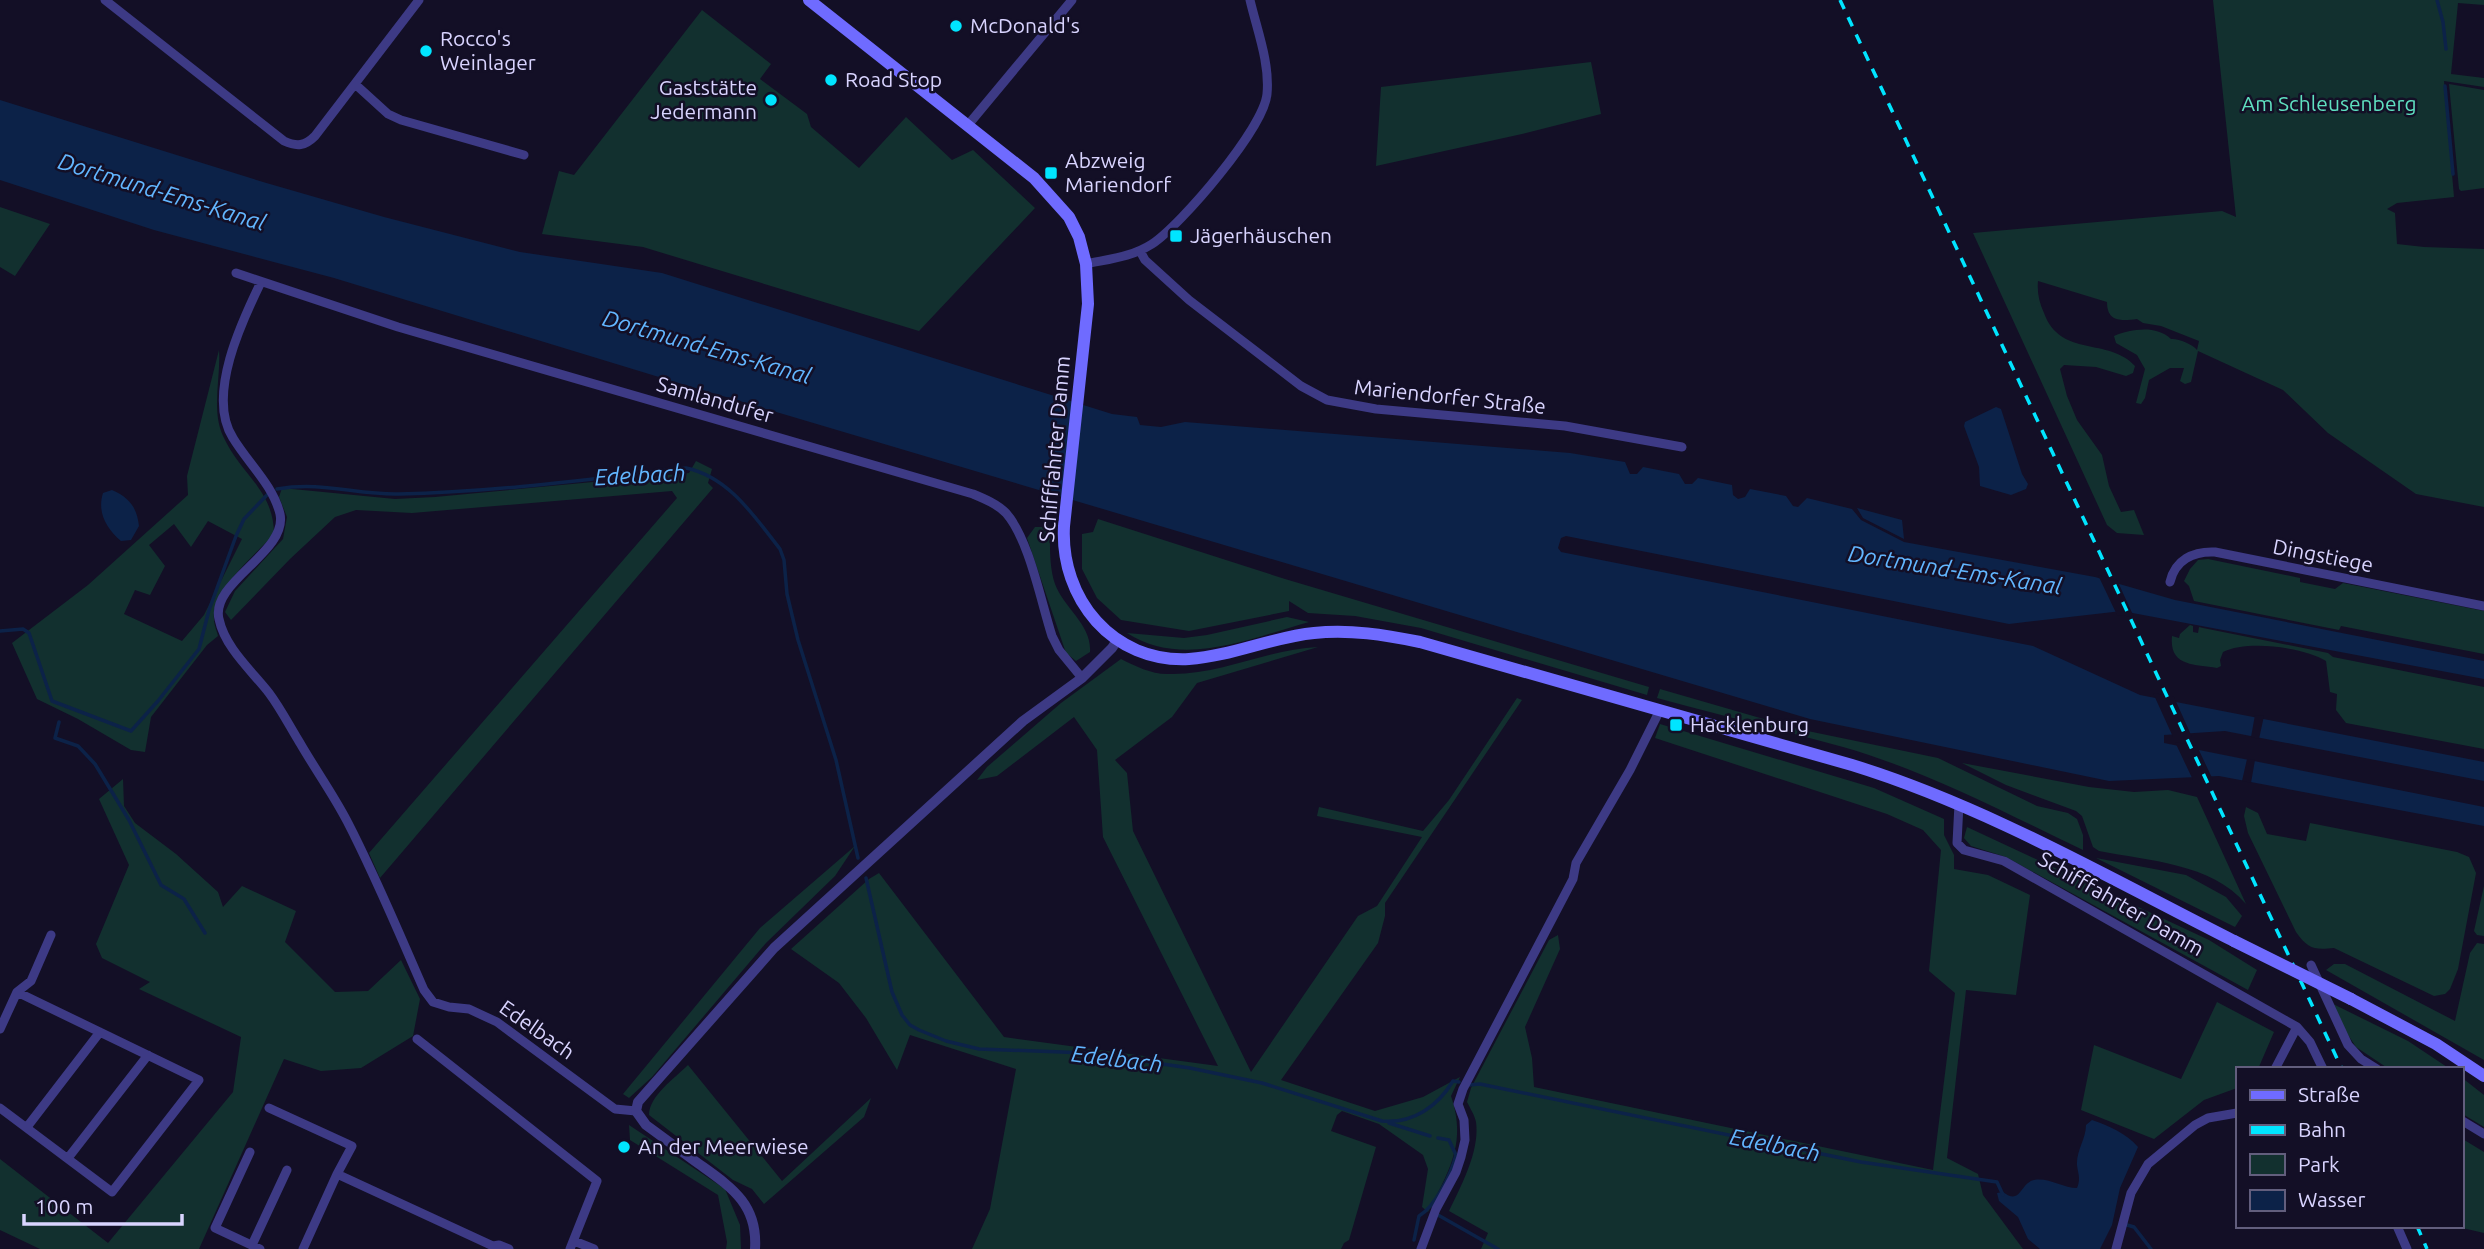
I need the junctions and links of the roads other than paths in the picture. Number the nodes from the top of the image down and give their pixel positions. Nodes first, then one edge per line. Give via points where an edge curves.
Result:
1 (105, 0) edge
2 (419, 0) edge
3 (810, 0) edge
4 (1072, 0) edge
5 (1250, 0) edge
6 (355, 84) junction
7 (968, 125) junction
8 (524, 155) dead end
9 (1140, 251) junction
10 (1086, 264) junction
11 (236, 273) dead end
12 (261, 282) junction
13 (1682, 447) dead end
14 (2170, 582) dead end
15 (2484, 606) edge
16 (1118, 639) junction
17 (1082, 678) junction
18 (1660, 710) junction
19 (1959, 804) junction
20 (51, 935) dead end
21 (2311, 965) dead end
22 (17, 992) junction
23 (2297, 1027) junction
24 (0, 1029) edge
25 (100, 1032) junction
26 (417, 1040) dead end
27 (148, 1055) junction
28 (2276, 1067) edge
29 (2322, 1067) edge
30 (2374, 1067) edge
31 (2484, 1076) edge
32 (0, 1108) edge
33 (269, 1108) dead end
34 (636, 1111) junction
35 (2236, 1113) edge
36 (2463, 1121) edge
37 (27, 1128) junction
38 (2484, 1134) edge
39 (250, 1153) dead end
40 (68, 1158) junction
41 (287, 1170) dead end
42 (337, 1174) junction
43 (2398, 1228) edge
44 (572, 1245) edge
45 (256, 1247) edge
46 (303, 1249) edge
47 (509, 1249) edge
48 (594, 1249) edge
49 (755, 1249) edge
50 (1422, 1249) edge
51 (2116, 1249) edge
52 (2407, 1249) edge

1 - 6 street via 292,145 307,144
2 - 6 street
3 - 7 main road, Schifffahrter Damm
4 - 7 street
5 - 9 street via 1267,79 1261,114 1191,208 1172,229
6 - 8 street via 401,120
7 - 10 main road, Schifffahrter Damm via 1052,195 1079,237
9 - 10 street
9 - 13 street, Mariendorfer Straße via 1189,300 1301,386 1327,400 1376,409 1565,426
10 - 16 main road, Schifffahrter Damm via 1088,304 1064,550 1072,586 1089,613
11 - 12 street, Samlandufer
12 - 17 street, Samlandufer via 993,503 1022,539 1052,636
12 - 34 street, Edelbach via 240,324 222,402 230,435 273,495 281,517 278,537 223,598 218,617 226,640 271,696 346,819 433,1002 468,1009 497,1022 615,1108
14 - 15 street, Dingstiege via 2188,557 2214,552
16 - 17 street
16 - 18 main road, Schifffahrter Damm via 1142,651 1180,659 1316,632 1367,633 1420,642
17 - 34 street via 1023,721 774,948 643,1094
18 - 19 main road, Schifffahrter Damm via 1852,765
18 - 50 street via 1576,863 1573,879 1463,1089 1458,1104 1464,1120 1461,1157
19 - 23 street, Schifffahrter Damm via 1957,843 1964,850 2004,860
19 - 31 main road, Schifffahrter Damm, bridge via 2351,999 2436,1044
20 - 22 street via 31,981
21 - 30 street via 2348,1045
22 - 24 street
22 - 25 street
23 - 28 street
23 - 29 street
25 - 27 street
25 - 37 street
26 - 44 street via 597,1181
27 - 40 street
27 - 40 street via 199,1080 112,1192
32 - 37 street
33 - 42 street via 352,1146
34 - 49 street, Edelbach via 646,1125 733,1189 752,1217
35 - 51 street via 2195,1125 2148,1164 2132,1193
36 - 38 street
37 - 40 street
39 - 45 street via 215,1228
41 - 45 street
42 - 46 street
42 - 47 street via 493,1246
43 - 52 street
44 - 48 street

